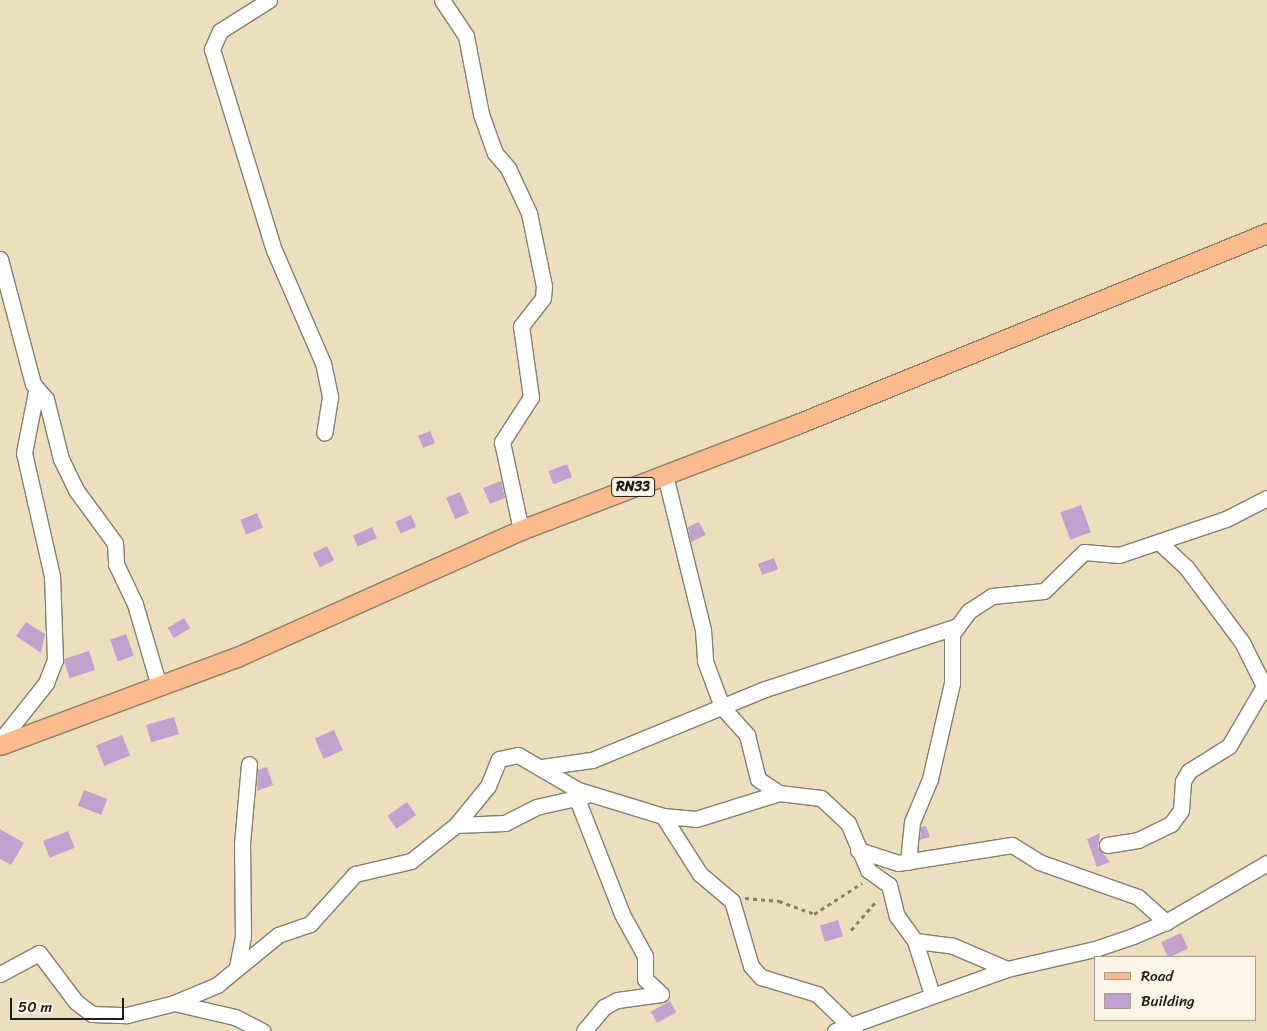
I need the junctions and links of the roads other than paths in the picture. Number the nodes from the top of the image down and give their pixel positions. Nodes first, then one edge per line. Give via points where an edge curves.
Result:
1 (269, 0) edge
2 (442, 0) edge
3 (1267, 233) edge
4 (0, 259) edge
5 (36, 391) junction
6 (324, 433) dead end
7 (665, 475) junction
8 (1267, 498) edge
9 (521, 530) junction
10 (1160, 543) junction
11 (958, 626) junction
12 (159, 686) junction
13 (1266, 686) edge
14 (722, 707) junction
15 (0, 741) edge
16 (0, 745) edge
17 (249, 764) dead end
18 (542, 767) junction
19 (779, 793) junction
20 (591, 794) junction
21 (577, 799) junction
22 (664, 816) junction
23 (456, 825) junction
24 (1108, 845) dead end
25 (858, 850) junction
26 (908, 862) junction
27 (1267, 863) edge
28 (1166, 922) junction
29 (915, 940) junction
30 (237, 967) junction
31 (1007, 969) junction
32 (0, 974) edge
33 (932, 995) junction
34 (174, 1003) junction
35 (853, 1027) edge
36 (263, 1031) edge
37 (584, 1031) edge
38 (835, 1031) edge

1 - 6 street via 220,31 212,49 274,250 323,363 330,397
2 - 9 street via 466,36 481,114 495,153 508,168 529,213 544,286 543,298 521,326 530,398 502,442
3 - 7 main road, RN33
4 - 5 street
5 - 12 street via 46,399 61,459 76,490 116,542 116,564 135,604
5 - 15 street via 24,452 52,576 55,660 46,684
7 - 9 main road, RN33
7 - 14 street via 703,630 705,661
8 - 10 street
9 - 12 main road, RN33 via 237,657
10 - 11 street via 1119,555 1084,552 1044,591 992,596 968,611
10 - 13 street via 1204,590
11 - 14 street
11 - 26 street via 952,634 955,667 945,717 930,779 912,822
12 - 16 main road, RN33
13 - 24 street via 1229,746 1188,771 1182,781 1181,810 1171,824 1138,840
14 - 18 street via 592,760
14 - 19 street via 747,735 758,779
17 - 30 street via 242,844 243,938
18 - 20 street via 561,782
18 - 23 street via 518,755 499,759 488,786
19 - 22 street via 696,819
19 - 25 street via 821,798 848,823
20 - 21 street
20 - 22 street
21 - 23 street via 536,807 505,823
21 - 37 street via 622,914 645,956 645,979 661,994 617,1000 604,1007
22 - 35 street via 700,874 732,901 752,966 761,977 817,994
23 - 30 street via 411,861 364,869 346,880 310,924 278,935
25 - 26 street via 882,860
25 - 29 street via 876,879 889,885 897,916
26 - 28 street via 1012,845 1039,862 1138,898
27 - 28 street
28 - 31 street via 1095,949
29 - 31 street via 952,946
29 - 33 street
30 - 34 street via 217,985
31 - 33 street
32 - 34 street via 39,953 76,1002 92,1014 127,1015
33 - 35 street
34 - 36 street via 235,1018
35 - 38 street

